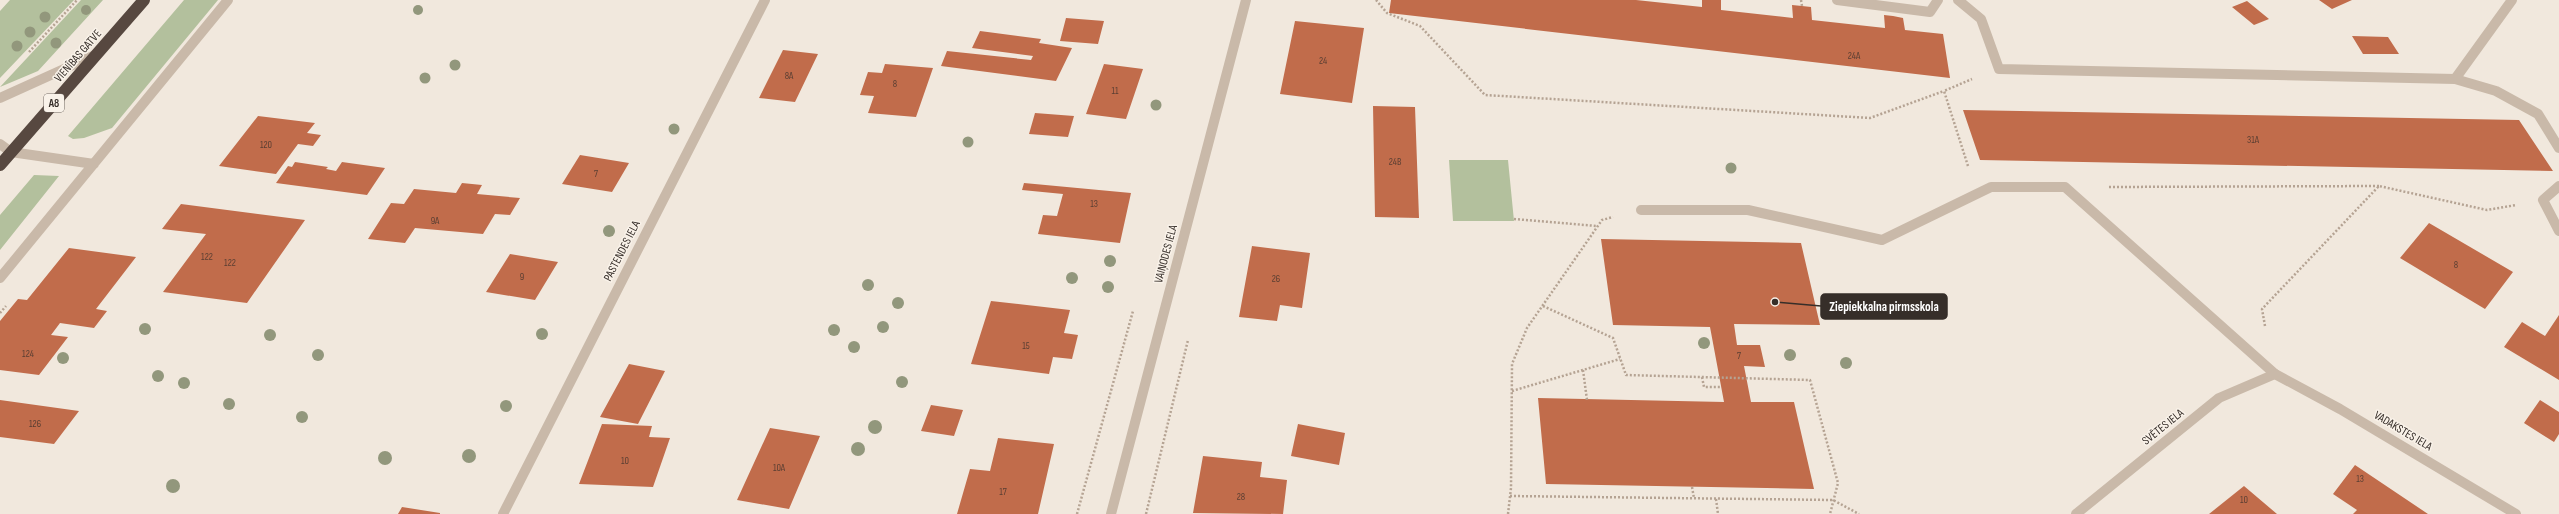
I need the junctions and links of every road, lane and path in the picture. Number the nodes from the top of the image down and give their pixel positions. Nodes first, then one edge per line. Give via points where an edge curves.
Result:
1 (77, 0) edge
2 (144, 0) edge
3 (228, 0) edge
4 (765, 0) edge
5 (1246, 0) edge
6 (1376, 0) edge
7 (1801, 0) edge
8 (1838, 0) edge
9 (1877, 0) edge
10 (1938, 0) edge
11 (1958, 0) edge
12 (2512, 0) edge
13 (1802, 6) dead end
14 (1886, 8) junction
15 (96, 54) junction
16 (26, 56) dead end
17 (1999, 70) junction
18 (2455, 79) junction
19 (1944, 91) junction
20 (0, 98) edge
21 (0, 144) edge
22 (2559, 148) edge
23 (11, 152) junction
24 (94, 164) junction
25 (0, 165) edge
26 (1974, 167) dead end
27 (2379, 186) junction
28 (2559, 186) edge
29 (2065, 187) junction
30 (2543, 200) junction
31 (1641, 210) joint
32 (1514, 219) dead end
33 (1597, 226) junction
34 (2559, 231) edge
35 (0, 278) edge
36 (1543, 306) junction
37 (1620, 359) junction
38 (1583, 370) junction
39 (2275, 374) junction
40 (1702, 377) junction
41 (1721, 387) dead end
42 (1512, 390) junction
43 (1587, 400) dead end
44 (1692, 487) dead end
45 (1510, 496) junction
46 (1694, 498) junction
47 (1716, 499) junction
48 (1833, 500) junction
49 (503, 514) edge
50 (1111, 514) edge
51 (1508, 514) edge
52 (1718, 514) edge
53 (1830, 514) edge
54 (1859, 514) edge
55 (2076, 514) edge
56 (2516, 514) edge

1 - 16 path
2 - 15 highway, VIENĪBAS GATVE / A8
3 - 24 street
4 - 49 street, PASTENDES IELA
5 - 50 street, VAIŅODES IELA
6 - 19 path via 1387,13 1420,26 1485,95 1870,118
7 - 13 path
8 - 14 street
9 - 14 street
10 - 14 street via 1930,12
11 - 17 street via 1981,19
12 - 18 street
15 - 20 street
15 - 23 highway, VIENĪBAS GATVE / A8
17 - 18 street
17 - 19 path
18 - 22 street via 2496,92 2538,114
19 - 26 path via 1967,166
21 - 23 street
23 - 24 street
23 - 25 highway, VIENĪBAS GATVE / A8
24 - 35 street
27 - 29 path
27 - 30 path via 2488,210
27 - 39 path via 2262,309
28 - 30 street
29 - 31 street via 1991,187 1882,240 1748,210
29 - 39 street, VADAKSTES IELA
30 - 34 street
31 - 33 path via 1602,220
32 - 33 path
33 - 36 path
36 - 37 path via 1613,338
36 - 42 path via 1527,328 1512,364
37 - 38 path
37 - 40 path via 1626,376
38 - 42 path
38 - 43 path
39 - 55 street, SVĒTES IELA via 2219,398
39 - 56 street, VADAKSTES IELA via 2340,409
40 - 41 path via 1704,387
40 - 48 path via 1810,380 1838,483
42 - 45 path
44 - 46 path
45 - 46 path
45 - 51 path
46 - 47 path
47 - 48 path
47 - 52 path
48 - 53 path
48 - 54 path

